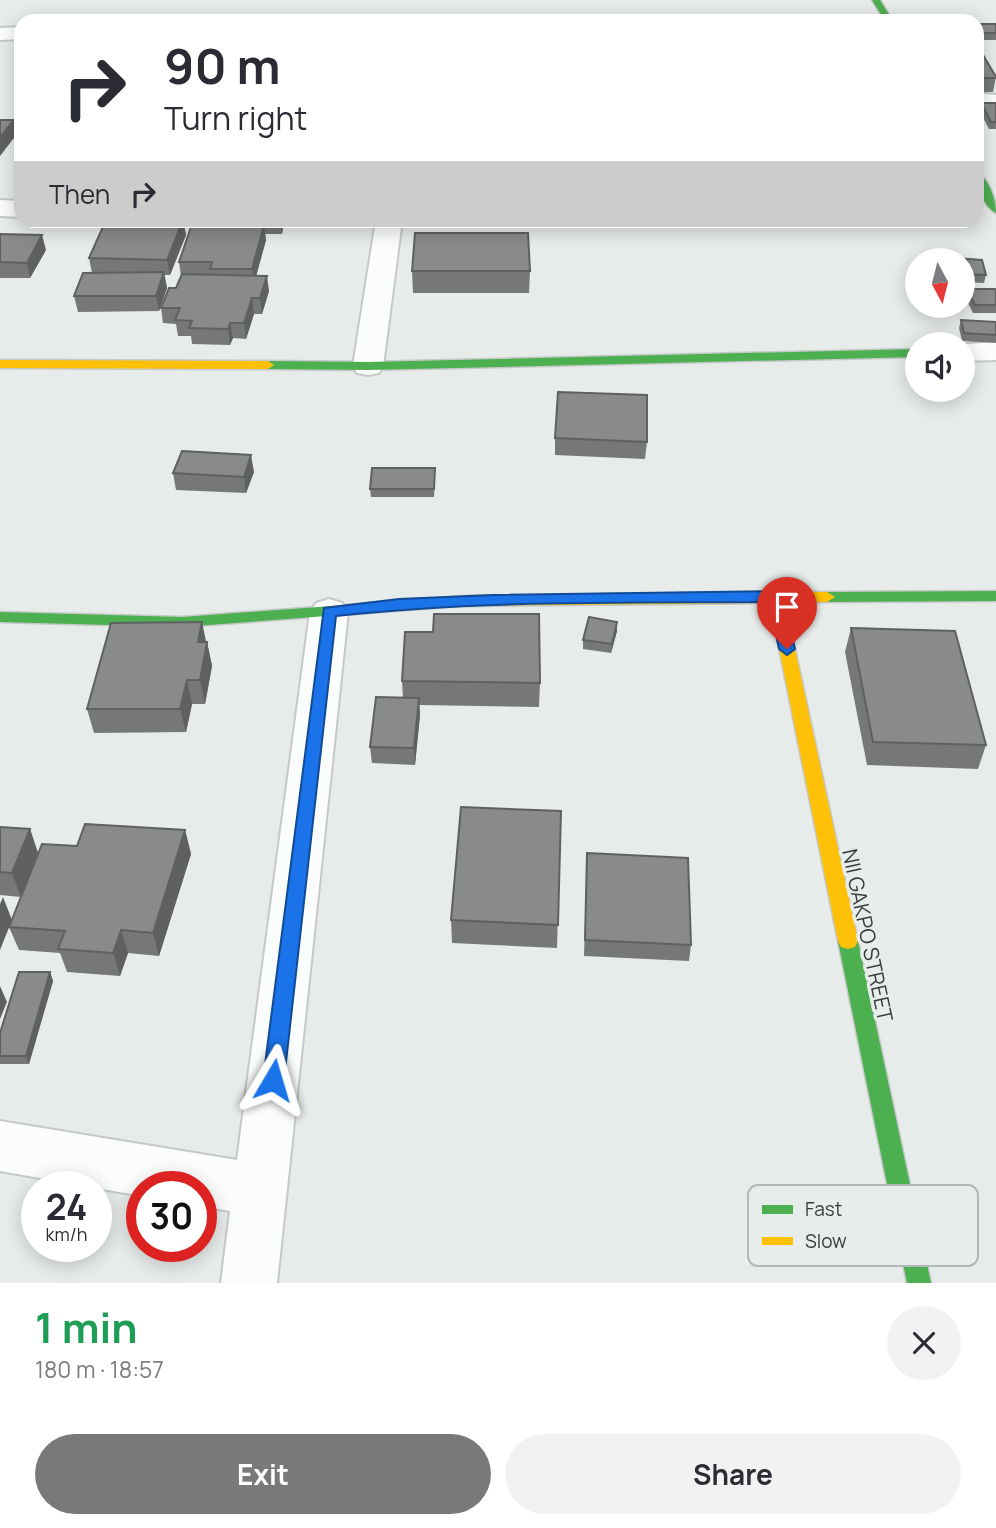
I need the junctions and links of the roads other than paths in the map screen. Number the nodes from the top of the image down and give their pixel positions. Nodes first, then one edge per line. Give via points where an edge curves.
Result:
1 (984, 188) edge
2 (996, 210) edge
3 (388, 228) edge
4 (996, 351) edge
5 (975, 352) edge
6 (905, 353) edge
7 (0, 364) edge
8 (368, 366) junction
9 (996, 596) edge
10 (776, 597) junction
11 (329, 612) junction
12 (0, 617) edge
13 (0, 1146) edge
14 (899, 1185) edge
15 (260, 1189) junction
16 (249, 1283) edge

1 - 2 street
3 - 8 street
4 - 5 street
6 - 8 street
7 - 8 street
9 - 10 street
10 - 11 street via 493,600
10 - 14 street, NII GAKPO STREET
11 - 12 street via 182,622
11 - 15 street
13 - 15 street
15 - 16 street

